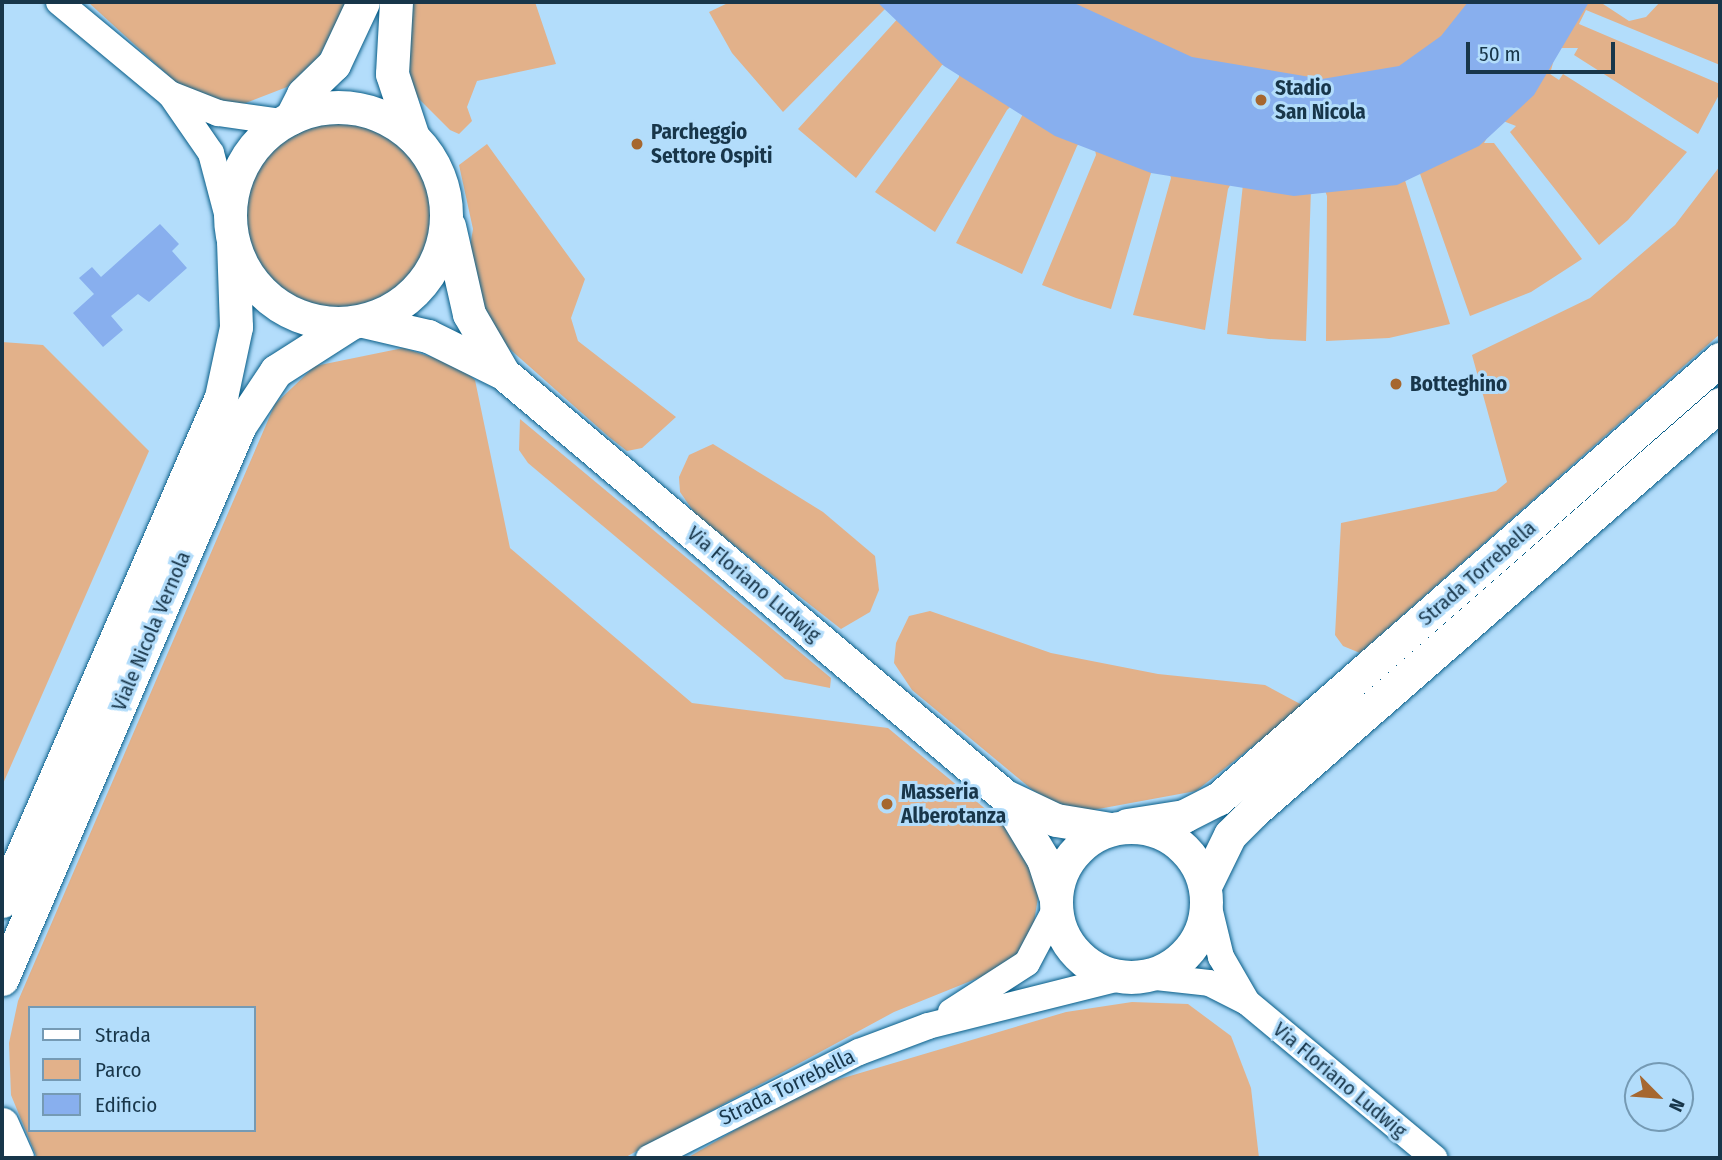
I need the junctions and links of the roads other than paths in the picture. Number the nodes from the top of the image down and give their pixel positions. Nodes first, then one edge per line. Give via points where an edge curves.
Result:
1 (59, 2) edge
2 (363, 2) edge
3 (396, 2) edge
4 (170, 94) junction
5 (287, 120) junction
6 (413, 137) junction
7 (446, 215) junction
8 (231, 232) junction
9 (357, 322) junction
10 (1720, 359) edge
11 (503, 373) junction
12 (1720, 404) edge
13 (1005, 796) junction
14 (1118, 827) junction
15 (1206, 891) junction
16 (2, 901) edge
17 (1055, 902) junction
18 (1135, 976) junction
19 (2, 979) edge
20 (1247, 1002) junction
21 (928, 1026) junction
22 (2, 1124) edge
23 (17, 1158) edge
24 (649, 1158) edge
25 (1434, 1158) edge

1 - 4 street
2 - 5 main road via 334,64 303,94
3 - 6 main road via 392,74
4 - 5 street via 218,113
4 - 8 street via 211,153
5 - 6 main road via 342,107 392,121
5 - 8 main road via 242,164
6 - 7 main road via 434,164
7 - 9 main road via 444,239 424,282 386,313
7 - 11 main road via 460,290
8 - 9 main road via 245,271 273,302 320,323
8 - 16 main road, Viale Nicola Vernola via 236,327 221,397
9 - 11 main road via 428,336
9 - 19 main road, Viale Nicola Vernola via 276,371 240,425
10 - 14 main road, Strada Torrebella via 1233,786 1184,816
11 - 13 main road, Via Floriano Ludwig
12 - 15 main road, Strada Torrebella via 1254,811 1230,835
13 - 14 main road via 1056,820
13 - 17 main road via 1043,859
14 - 15 main road via 1183,848
14 - 17 main road via 1073,854
15 - 18 main road via 1199,934 1185,955
15 - 20 street via 1221,957
17 - 18 main road via 1082,958
17 - 21 street via 1041,948 1027,963
18 - 20 street via 1209,983
18 - 21 street
20 - 25 street, Via Floriano Ludwig
21 - 24 street, Strada Torrebella via 773,1091
22 - 23 main road

